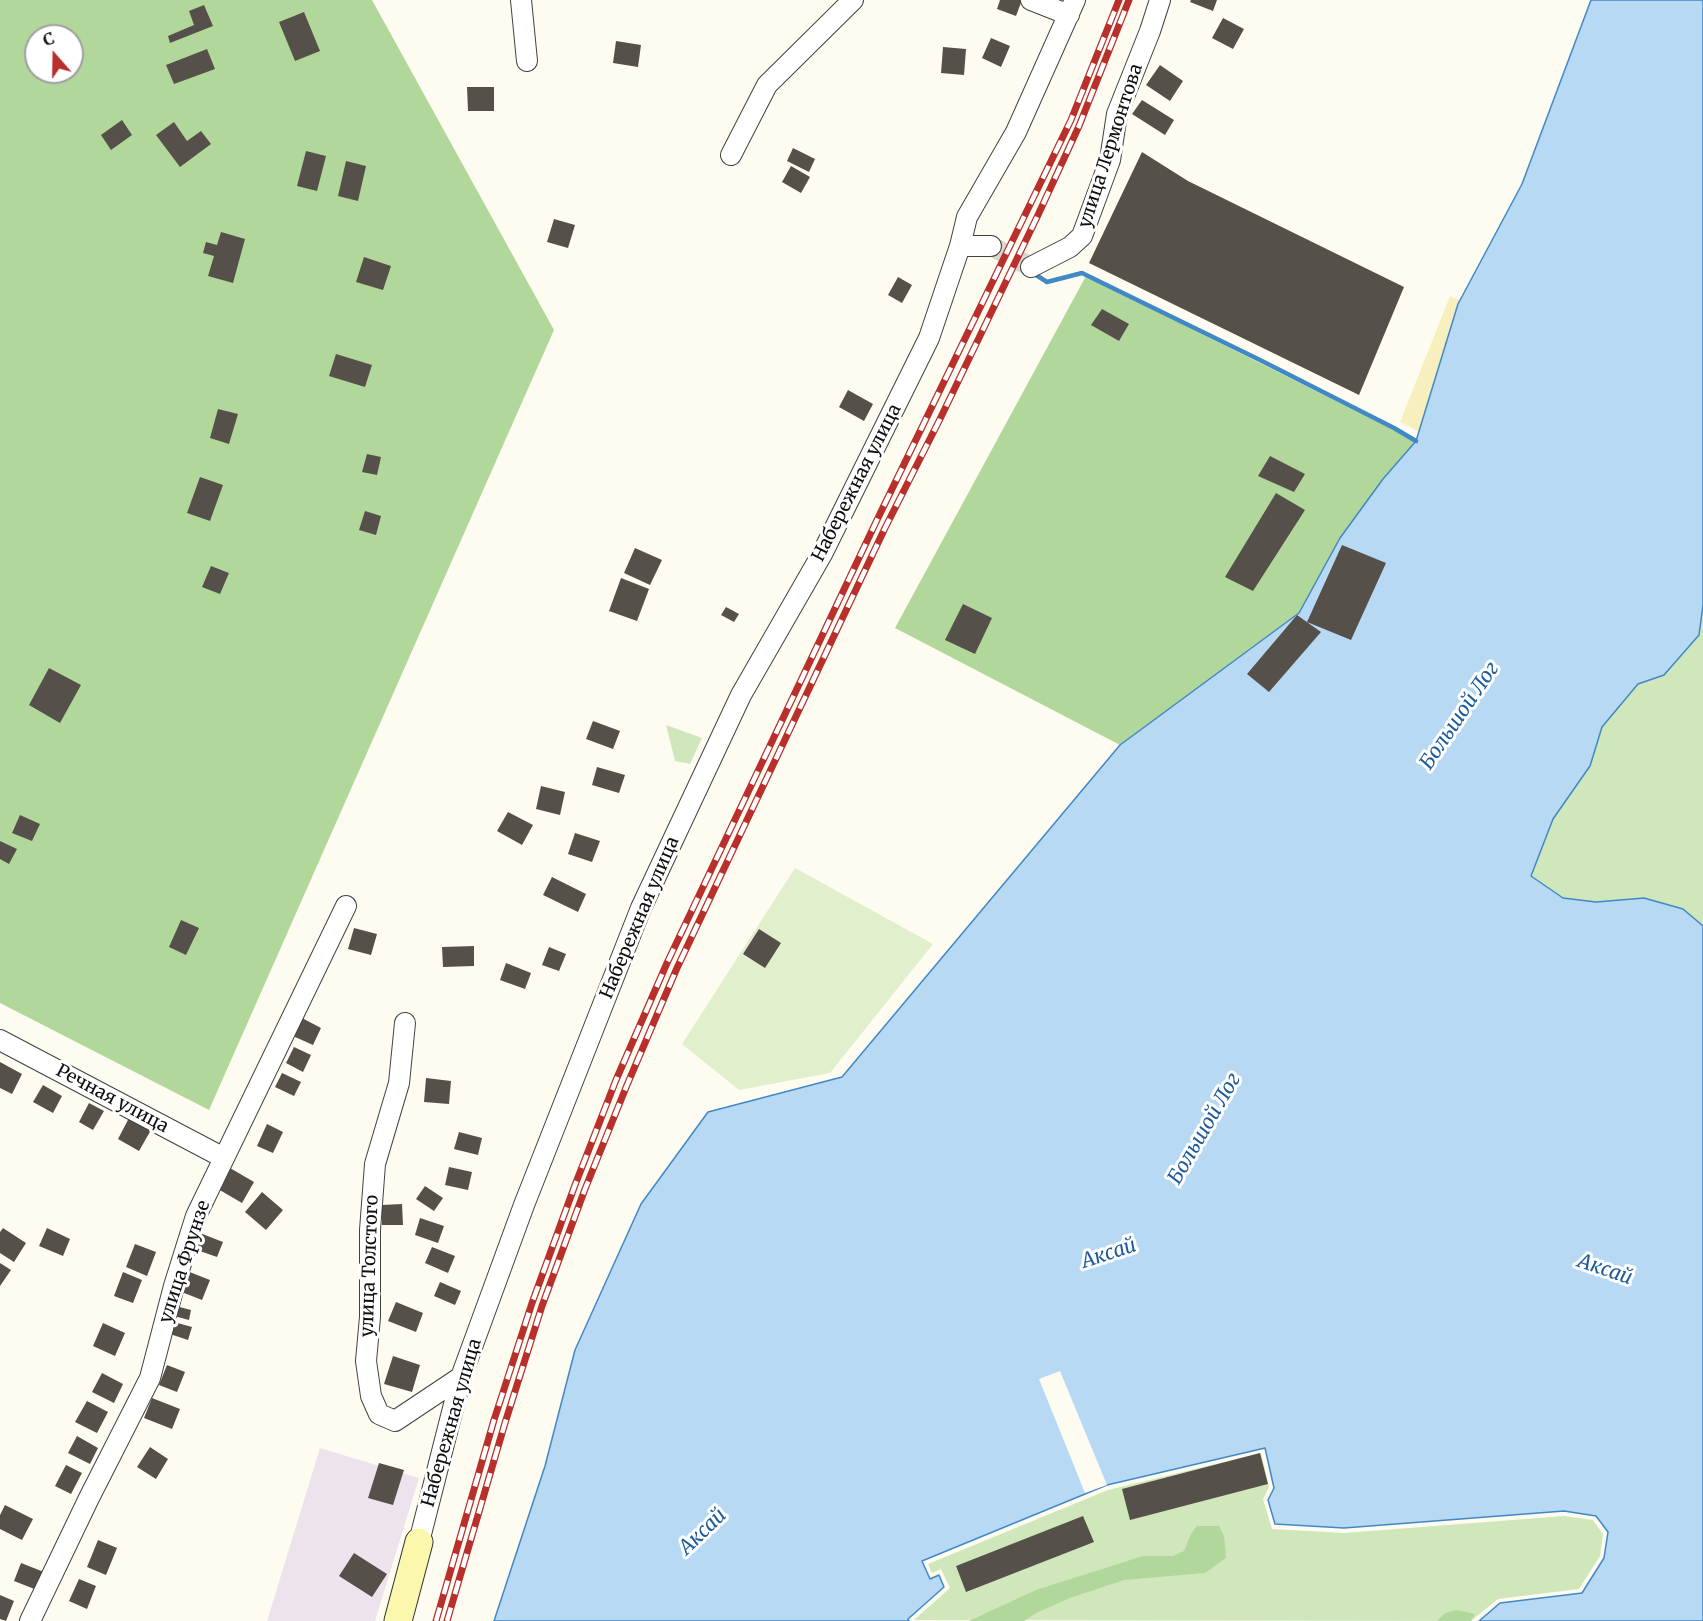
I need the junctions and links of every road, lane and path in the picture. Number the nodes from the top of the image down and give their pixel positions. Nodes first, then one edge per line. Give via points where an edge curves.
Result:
1 (521, 0) edge
2 (853, 0) edge
3 (1031, 0) edge
4 (1160, 0) edge
5 (1072, 8) edge
6 (527, 61) dead end
7 (731, 155) dead end
8 (960, 246) junction
9 (991, 246) tunnel mouth
10 (1031, 267) dead end
11 (346, 906) dead end
12 (405, 1023) dead end
13 (0, 1040) edge
14 (224, 1158) junction
15 (461, 1377) junction
16 (419, 1542) joint
17 (30, 1621) edge
18 (398, 1621) edge

1 - 6 street
2 - 7 street via 767,85
3 - 5 street
4 - 10 street, улица Лермонтова via 1117,114 1110,160 1082,236 1070,247
5 - 8 street via 1016,132 967,217
8 - 9 street
8 - 15 street, Набережная улица via 929,338 822,554 741,695 641,908
11 - 14 street, улица Фрунзе
12 - 15 street, улица Толстого via 399,1083 375,1164 366,1361 371,1396 379,1414 395,1421
13 - 14 street, Речная улица
14 - 17 street, улица Фрунзе via 196,1216 150,1378
15 - 16 street, Набережная улица
16 - 18 street, Набережная улица

